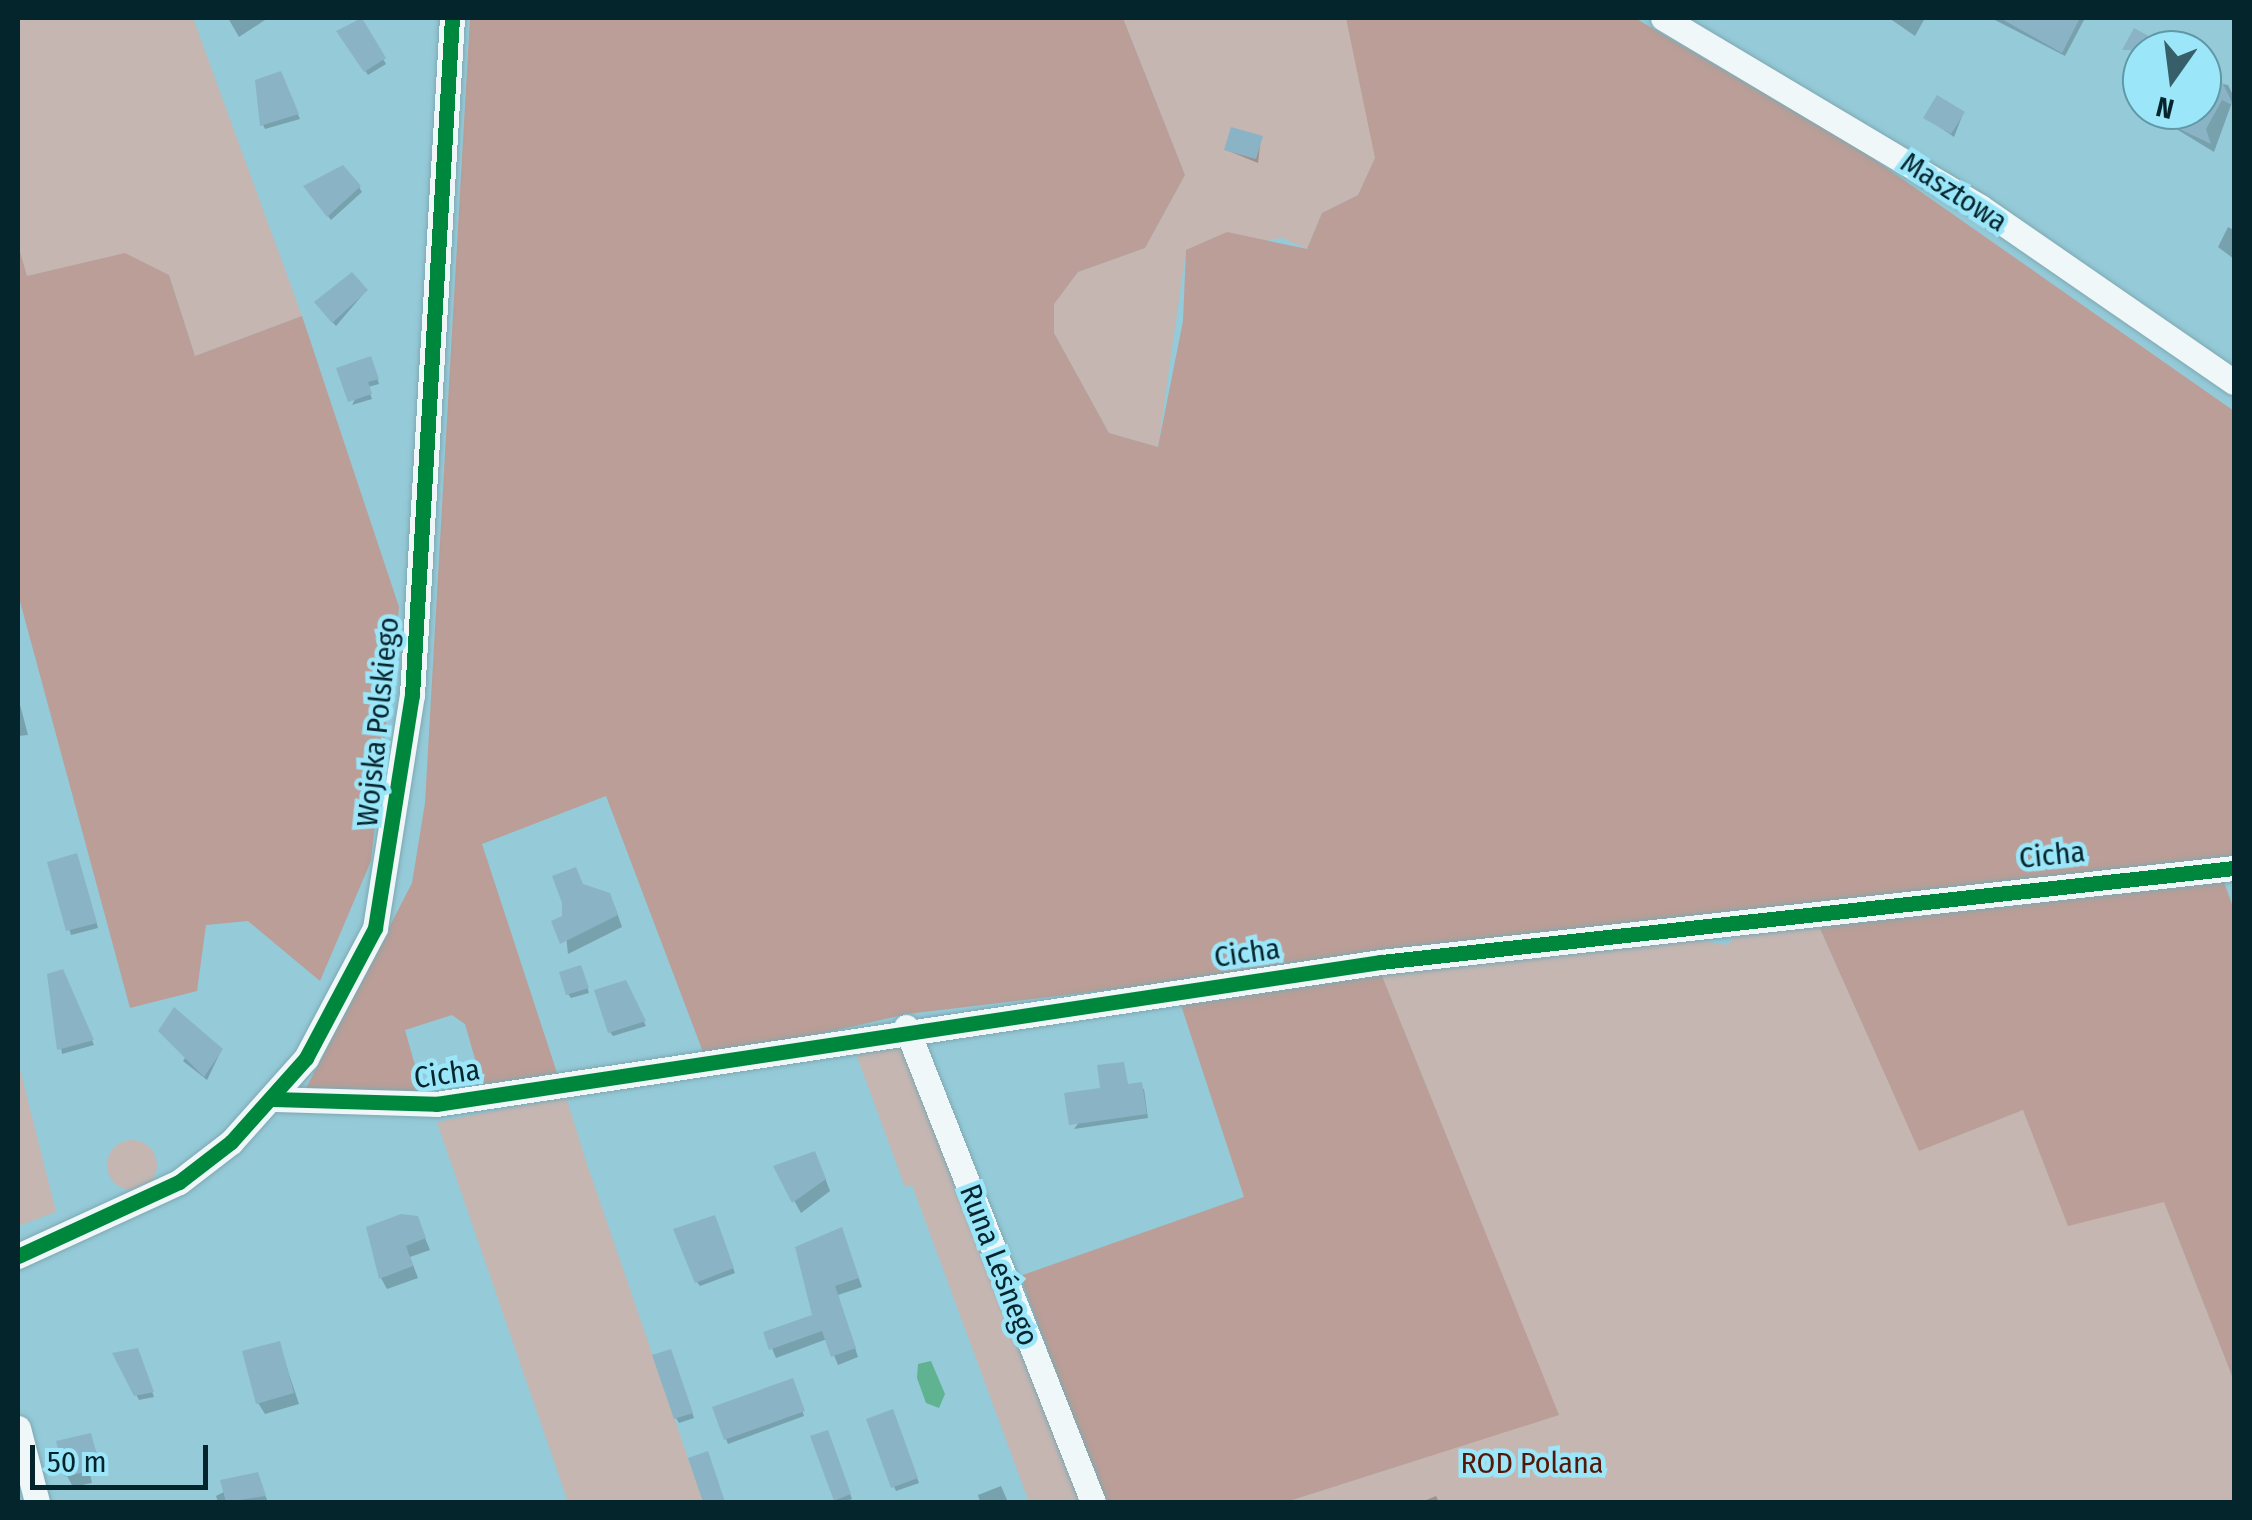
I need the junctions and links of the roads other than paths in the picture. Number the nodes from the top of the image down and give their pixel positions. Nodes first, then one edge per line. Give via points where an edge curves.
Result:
1 (452, 18) edge
2 (1663, 18) edge
3 (2234, 382) edge
4 (2234, 868) edge
5 (906, 1027) junction
6 (272, 1099) junction
7 (18, 1256) edge
8 (18, 1428) edge
9 (37, 1502) edge
10 (1092, 1502) edge

1 - 6 street, Wojska Polskiego via 400,811 374,928 306,1058
2 - 3 street, Masztowa via 1980,207
4 - 5 street, Cicha via 2039,883
5 - 6 street, Cicha via 717,1068 436,1104
5 - 10 street, Runa Leśnego
6 - 7 street, Wojska Polskiego via 179,1182
8 - 9 street

